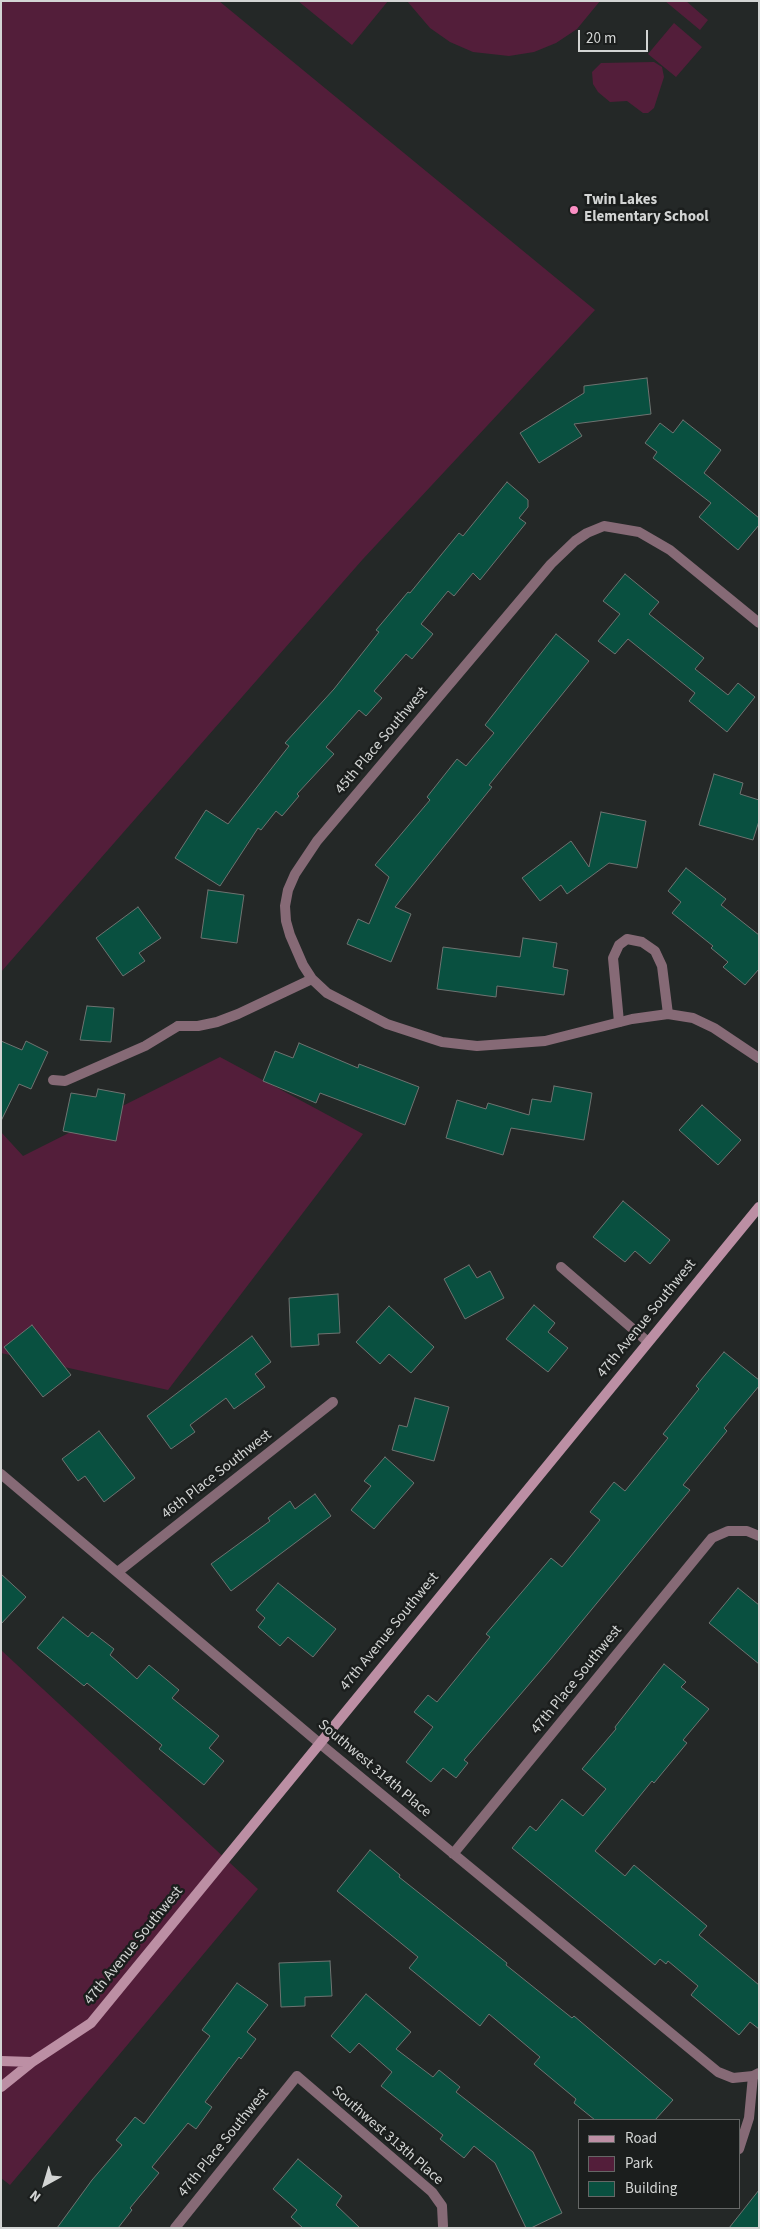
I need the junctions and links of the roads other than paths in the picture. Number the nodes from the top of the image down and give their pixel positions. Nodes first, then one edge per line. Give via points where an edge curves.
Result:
1 (759, 623) edge
2 (312, 979) junction
3 (668, 1014) junction
4 (619, 1022) junction
5 (759, 1058) edge
6 (53, 1080) dead end
7 (759, 1207) edge
8 (561, 1267) dead end
9 (648, 1342) junction
10 (333, 1402) dead end
11 (1, 1474) edge
12 (759, 1536) edge
13 (119, 1571) junction
14 (318, 1742) junction
15 (453, 1854) junction
16 (1, 2061) edge
17 (32, 2062) junction
18 (756, 2075) edge
19 (297, 2076) joint
20 (1, 2087) edge
21 (740, 2146) edge
22 (443, 2226) dead end
23 (175, 2228) edge

1 - 2 street, 45th Place Southwest via 670,550 639,532 604,526 575,541 551,564 305,858 288,890 285,906 286,920 300,958
2 - 4 street, 45th Place Southwest via 343,1003 387,1024 442,1042 477,1046 545,1041
2 - 6 street via 238,1014 198,1026 178,1026 146,1046 65,1081
3 - 4 street, 45th Place Southwest
3 - 4 street via 662,966 655,951 642,942 627,938 618,945 613,958
3 - 5 street, 45th Place Southwest via 693,1018 714,1028
7 - 9 main road, 47th Avenue Southwest
8 - 9 street
9 - 14 main road, 47th Avenue Southwest
10 - 13 street, 46th Place Southwest
11 - 13 street, Southwest 314th Place
12 - 15 street, 47th Place Southwest via 747,1531 728,1530 712,1538
13 - 14 street, Southwest 314th Place
14 - 15 street, Southwest 314th Place
14 - 17 main road, 47th Avenue Southwest via 91,2023
15 - 18 street, Southwest 314th Place via 718,2072 734,2078
16 - 17 main road
17 - 20 main road, 47th Avenue Southwest
18 - 21 street via 749,2118
19 - 22 street, Southwest 313th Place via 432,2192 442,2206
19 - 23 street, 47th Place Southwest

